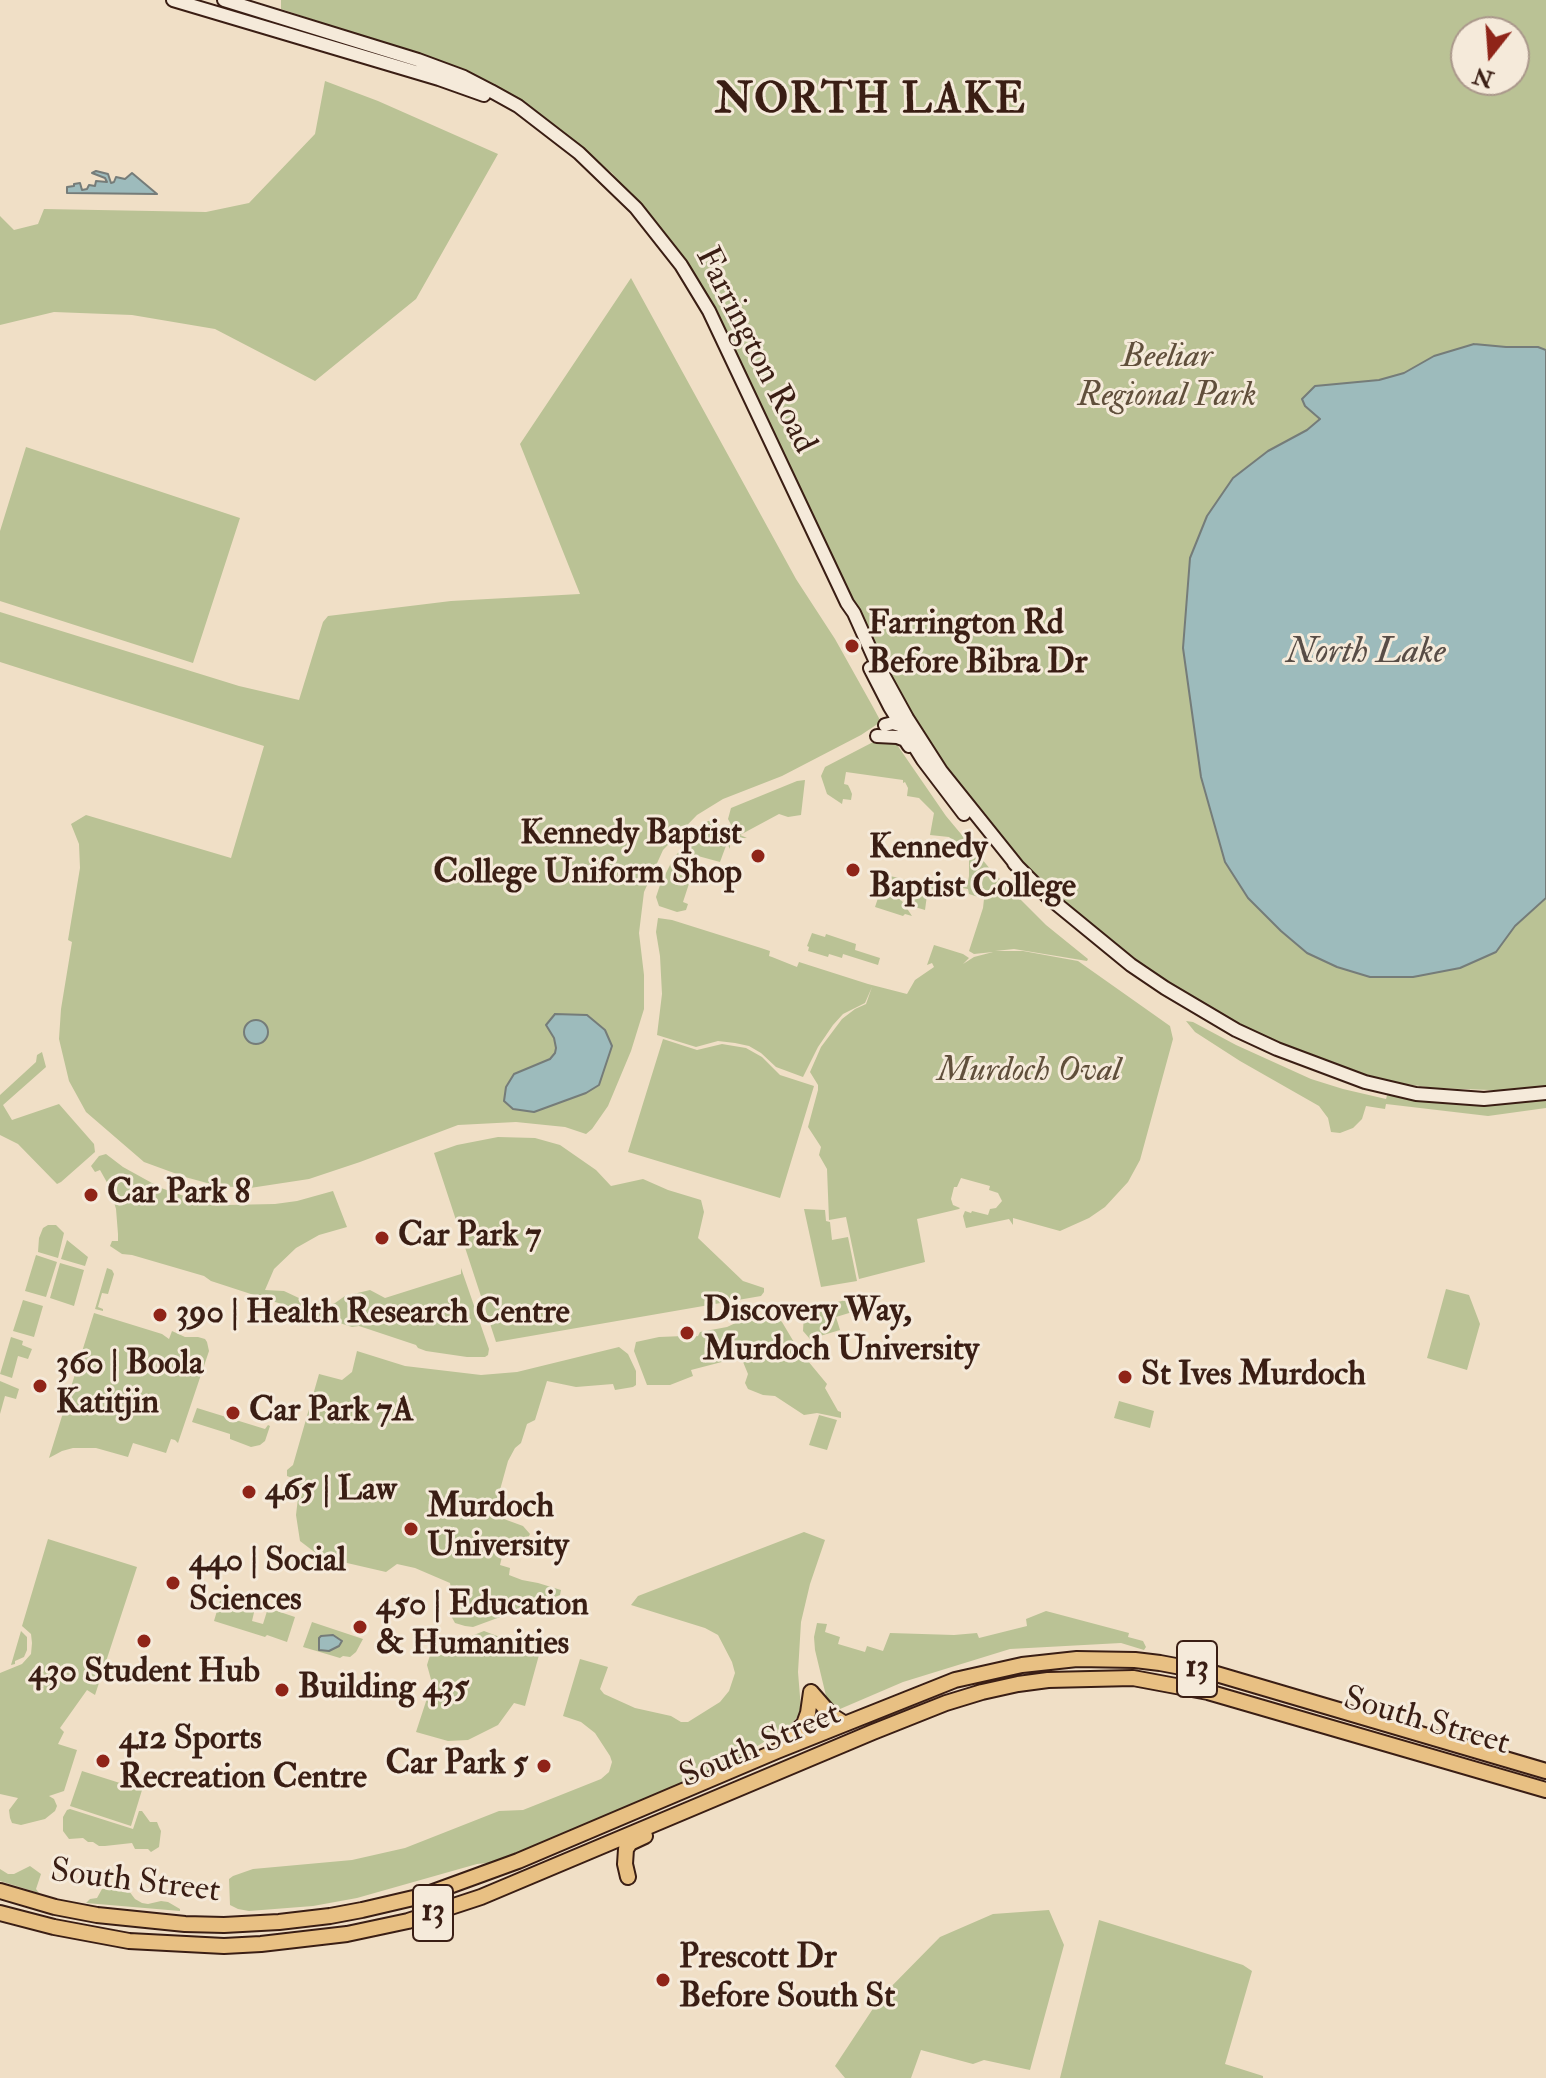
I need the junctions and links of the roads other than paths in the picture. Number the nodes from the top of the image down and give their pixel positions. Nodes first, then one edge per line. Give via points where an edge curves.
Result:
1 (173, 0) edge
2 (224, 0) edge
3 (274, 2) edge
4 (287, 19) junction
5 (537, 121) junction
6 (847, 603) junction
7 (872, 654) junction
8 (890, 729) junction
9 (931, 756) junction
10 (960, 810) junction
11 (1018, 867) junction
12 (1546, 1093) edge
13 (1135, 1660) junction
14 (1133, 1678) junction
15 (845, 1724) junction
16 (777, 1751) junction
17 (1546, 1771) edge
18 (1546, 1790) edge
19 (678, 1815) junction
20 (628, 1877) dead end
21 (0, 1891) edge
22 (0, 1913) edge

1 - 5 main road, Farrington Road via 465,88
2 - 4 main road, Farrington Road
3 - 4 main road
4 - 5 main road, Farrington Road via 464,77
5 - 6 main road, Farrington Road via 636,208 681,265 709,311
6 - 7 main road, Farrington Road
6 - 8 main road, Farrington Road
7 - 8 main road via 903,719
7 - 9 main road, Farrington Road
8 - 9 main road via 910,729
8 - 10 main road, Farrington Road
8 - 10 main road via 905,740
9 - 11 main road, Farrington Road
10 - 11 main road, Farrington Road
11 - 12 main road, Farrington Road via 1131,965 1277,1049 1365,1082 1416,1094 1484,1099
13 - 14 highway
13 - 15 highway, South Street / 13 via 1077,1659 1000,1668 946,1683
13 - 17 highway, South Street / 13 via 1213,1673
14 - 18 highway, South Street / 13 via 1208,1692
14 - 19 highway, South Street / 13 via 1048,1680 982,1692
15 - 16 highway, South Street / 13
15 - 16 highway via 811,1692 804,1724
16 - 21 highway, South Street / 13 via 448,1888 330,1916 224,1925 170,1923 97,1915
19 - 20 highway via 671,1825 630,1843
19 - 22 highway, South Street / 13 via 481,1897 347,1934 261,1944 129,1941

